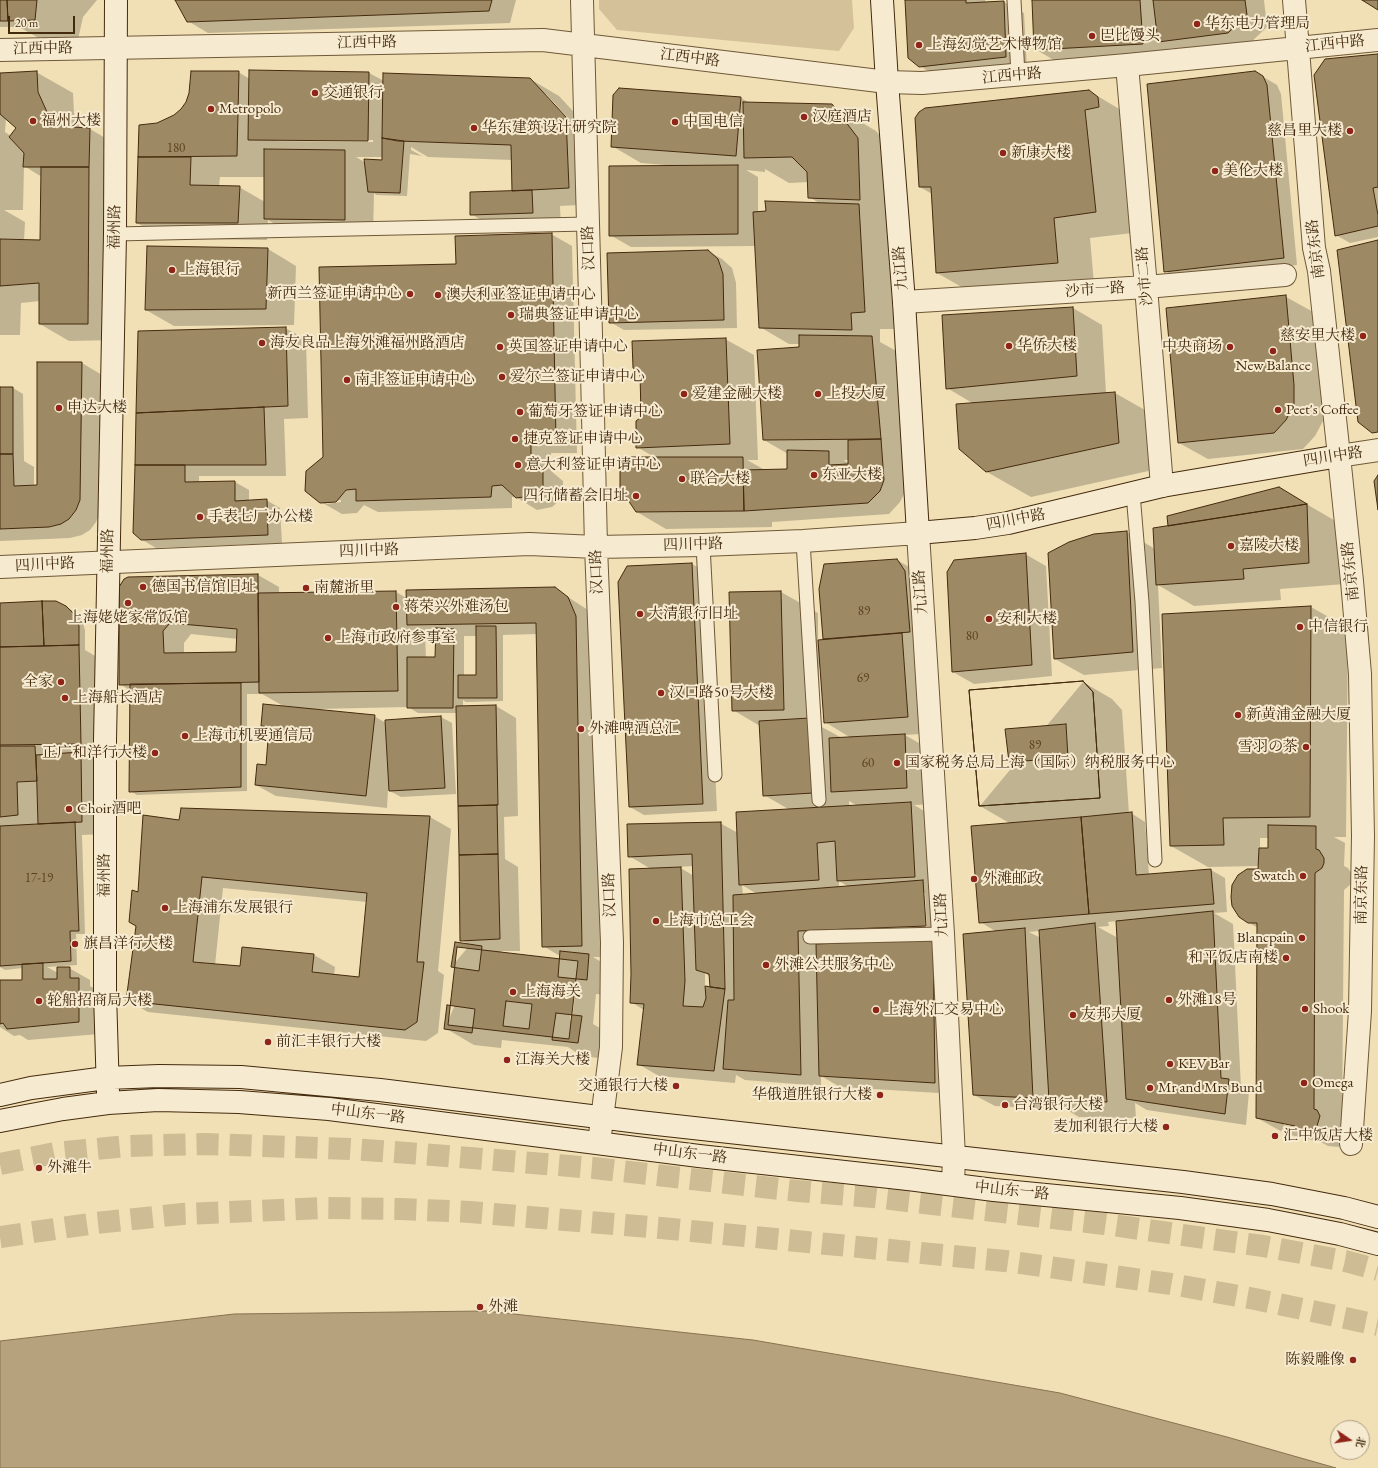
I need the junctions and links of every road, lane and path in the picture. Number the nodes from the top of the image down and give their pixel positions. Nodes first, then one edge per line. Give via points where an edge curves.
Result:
1 (116, 0) edge
2 (582, 0) edge
3 (882, 0) edge
4 (1014, 0) edge
5 (1294, 0) edge
6 (1378, 40) edge
7 (583, 45) junction
8 (1299, 48) junction
9 (116, 49) junction
10 (0, 50) edge
11 (1127, 66) junction
12 (1018, 75) junction
13 (887, 82) junction
14 (588, 224) junction
15 (115, 234) junction
16 (1285, 276) dead end
17 (1146, 287) junction
18 (904, 302) junction
19 (1378, 450) edge
20 (1340, 456) junction
21 (1162, 486) junction
22 (1133, 493) junction
23 (918, 533) junction
24 (803, 541) junction
25 (703, 545) junction
26 (596, 547) junction
27 (108, 562) junction
28 (0, 567) edge
29 (714, 775) dead end
30 (819, 800) dead end
31 (1155, 860) dead end
32 (943, 934) junction
33 (810, 937) dead end
34 (106, 1078) junction
35 (0, 1095) edge
36 (108, 1102) junction
37 (603, 1118) junction
38 (0, 1121) edge
39 (599, 1143) junction
40 (1351, 1144) dead end
41 (954, 1157) junction
42 (953, 1184) junction
43 (1378, 1217) edge
44 (1378, 1244) edge

1 - 9 street, 福州路
2 - 7 street, 汉口路
3 - 13 street, 九江路
4 - 12 lane
5 - 8 street, 南京东路
6 - 8 street, 江西中路
7 - 9 street, 江西中路 via 543,40
7 - 13 street, 江西中路
7 - 14 street, 汉口路
8 - 11 street, 江西中路
8 - 20 street, 南京东路 via 1314,248
9 - 10 street, 江西中路
9 - 15 street, 福州路
11 - 12 street, 江西中路
11 - 17 street, 沙市二路
12 - 13 street, 江西中路 via 922,83
13 - 18 street, 九江路
14 - 15 lane
14 - 26 street, 汉口路
15 - 27 street, 福州路
16 - 17 street, 沙市一路
17 - 18 street, 沙市一路
17 - 21 street, 沙市二路
18 - 23 street, 九江路
19 - 20 street, 四川中路
20 - 21 street, 四川中路
20 - 40 street, 南京东路 via 1360,674 1363,828 1360,1011
21 - 22 street, 四川中路
22 - 23 street, 四川中路 via 1008,523
22 - 31 lane
23 - 24 street, 四川中路
23 - 32 street, 九江路
24 - 25 street, 四川中路
24 - 30 lane
25 - 26 street, 四川中路
25 - 29 lane
26 - 27 street, 四川中路 via 529,544
26 - 37 street, 汉口路 via 612,942 611,1047
27 - 28 street, 四川中路
27 - 34 street, 福州路 via 105,740
32 - 33 lane
32 - 41 street, 九江路
34 - 35 street, 中山东一路 via 31,1088
34 - 36 street, 福州路
34 - 37 street, 中山东一路 via 241,1077 380,1090
36 - 38 street, 中山东一路
36 - 39 street, 中山东一路 via 173,1100 314,1108
37 - 39 street, 汉口路
37 - 41 street, 中山东一路
39 - 42 street, 中山东一路
41 - 42 street, 九江路
41 - 43 street, 中山东一路 via 1272,1194
42 - 44 street, 中山东一路 via 1268,1220

